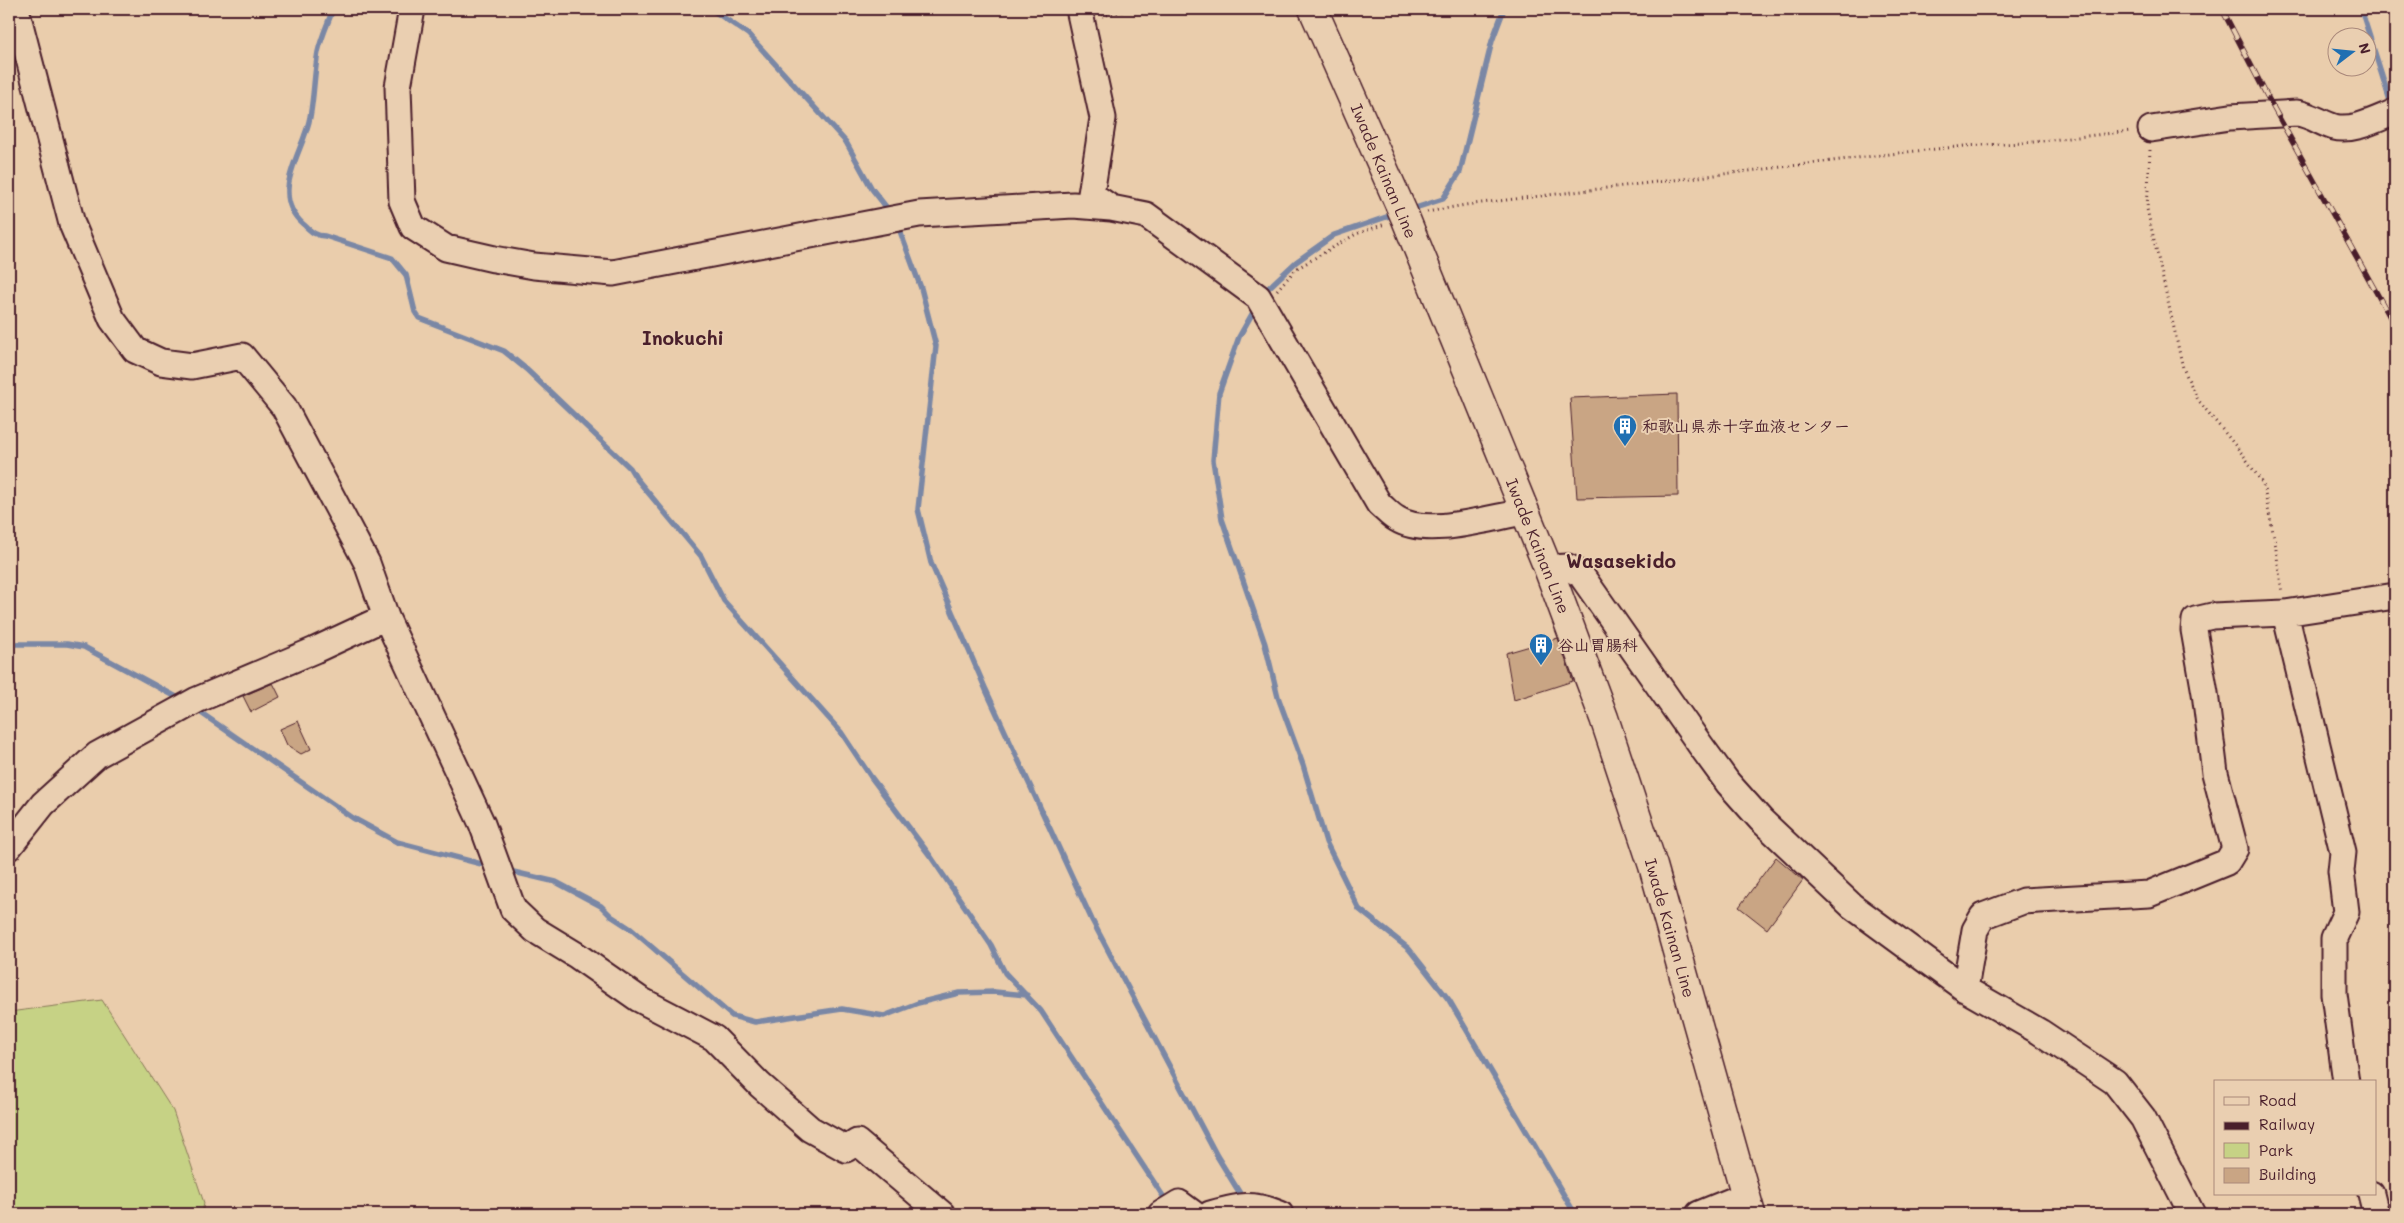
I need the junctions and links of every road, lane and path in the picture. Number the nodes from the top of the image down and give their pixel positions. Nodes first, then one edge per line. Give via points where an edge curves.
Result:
1 (16, 9) edge
2 (412, 9) edge
3 (1130, 9) edge
4 (1313, 9) edge
5 (1081, 15) edge
6 (2392, 113) edge
7 (2151, 129) junction
8 (1111, 208) junction
9 (1404, 217) junction
10 (1263, 305) junction
11 (1525, 512) junction
12 (1548, 568) junction
13 (2395, 596) edge
14 (2285, 613) junction
15 (386, 617) junction
16 (9, 847) edge
17 (1964, 989) junction
18 (2346, 1080) edge
19 (2372, 1196) edge
20 (1749, 1205) edge
21 (1270, 1210) edge
22 (1220, 1211) edge
23 (942, 1214) edge
24 (1160, 1214) edge
25 (1194, 1214) edge
26 (1699, 1214) edge
27 (2192, 1214) edge
28 (2376, 1214) edge

1 - 15 street via 72,224 112,319 135,350 161,362 192,366 242,356 284,407 367,563
2 - 8 street via 398,87 402,202 413,227 446,248 534,266 613,273 919,214 1073,205
3 - 5 path
4 - 9 main road, Iwade Kainan Line
5 - 8 street via 1103,118 1091,194
6 - 7 street via 2351,128 2335,128 2297,113 2230,117
7 - 9 path via 1956,147 1620,188 1588,189 1465,205
7 - 14 path via 2147,209 2183,368 2198,400 2263,484
8 - 10 street via 1146,215 1242,284
9 - 10 path via 1356,234 1296,269
9 - 11 main road, Iwade Kainan Line
10 - 11 street via 1380,504 1398,520 1422,527
11 - 12 main road, Iwade Kainan Line
12 - 17 street via 1568,566 1581,575 1706,754 1761,820 1852,906
12 - 20 main road, Iwade Kainan Line via 1604,718 1653,866
13 - 14 street
14 - 17 street via 2212,616 2195,620 2215,773 2234,849 2227,862 2149,894 2023,901 1983,916 1975,930
14 - 18 street via 2343,852 2340,871 2346,912 2334,938 2334,985
15 - 16 street via 197,700 97,755 44,804
15 - 23 street via 482,824 514,909 535,930 640,999 714,1038 810,1129 846,1149 857,1142
17 - 27 street via 2040,1032 2115,1082 2142,1118
19 - 28 street
20 - 26 street
21 - 22 street
24 - 25 street via 1178,1203

